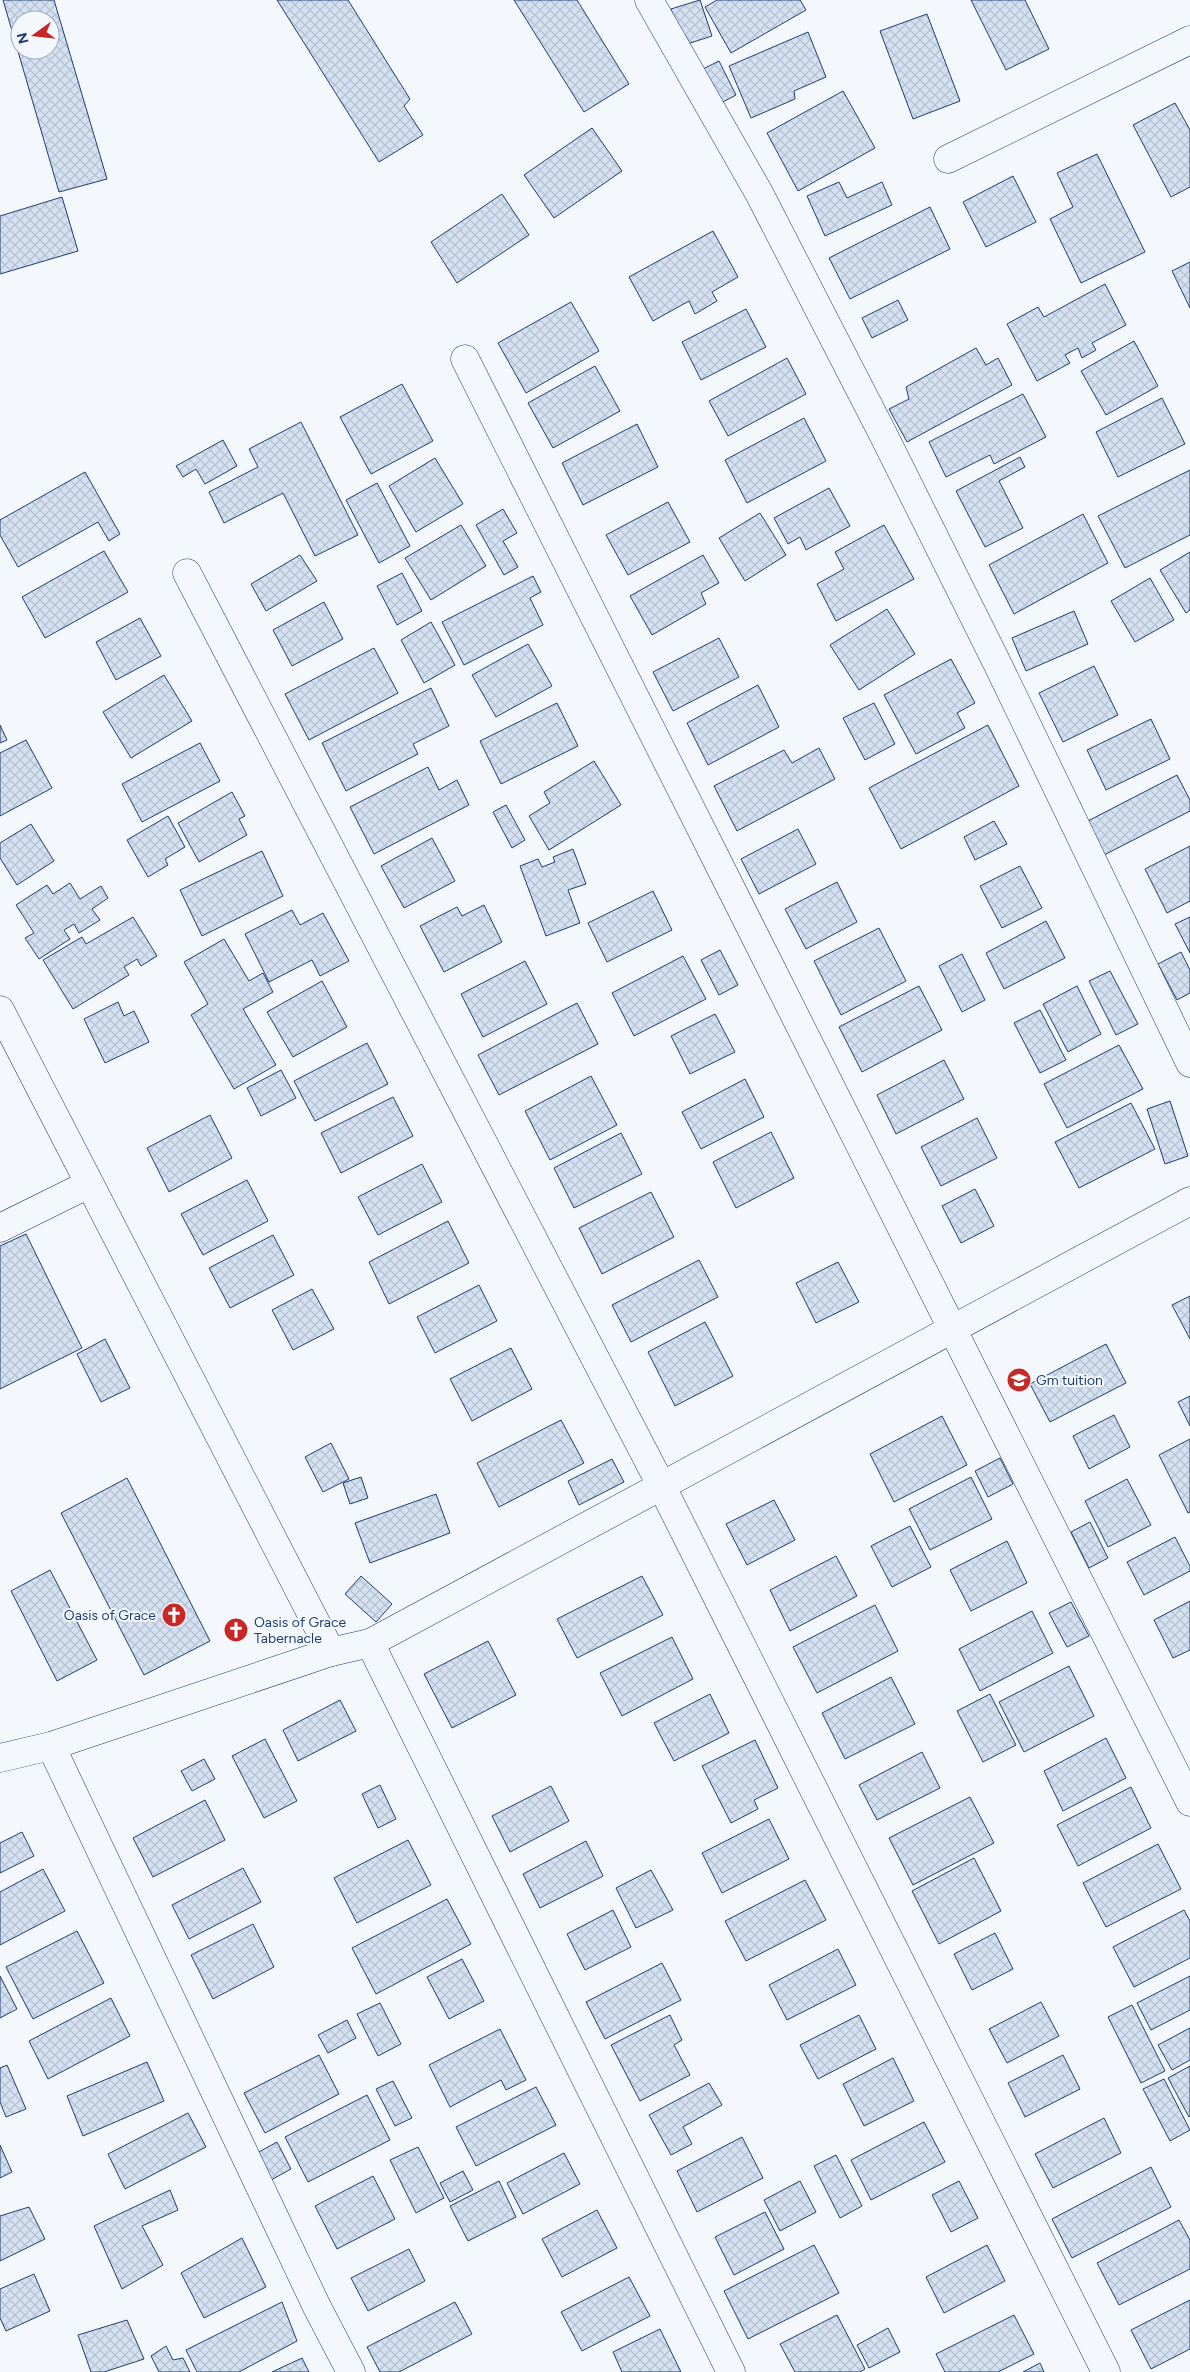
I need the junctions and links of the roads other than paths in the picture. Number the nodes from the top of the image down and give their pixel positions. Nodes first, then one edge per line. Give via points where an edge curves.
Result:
1 (649, 0) edge
2 (1190, 40) edge
3 (948, 159) dead end
4 (465, 360) dead end
5 (187, 572) dead end
6 (0, 1010) edge
7 (1190, 1064) edge
8 (89, 1184) junction
9 (1190, 1201) edge
10 (0, 1228) edge
11 (952, 1331) junction
12 (661, 1485) junction
13 (370, 1643) junction
14 (331, 1652) junction
15 (51, 1746) junction
16 (0, 1758) edge
17 (1190, 1802) edge
18 (351, 2372) edge
19 (731, 2372) edge
20 (1106, 2372) edge

1 - 7 street via 759,193 869,408 1002,674
2 - 3 street
4 - 11 street
5 - 12 street
6 - 8 street
8 - 10 street
8 - 14 street
9 - 11 street
11 - 12 street
11 - 17 street
12 - 13 street
12 - 20 street
13 - 14 street
13 - 19 street
14 - 15 street
15 - 16 street
15 - 18 street

